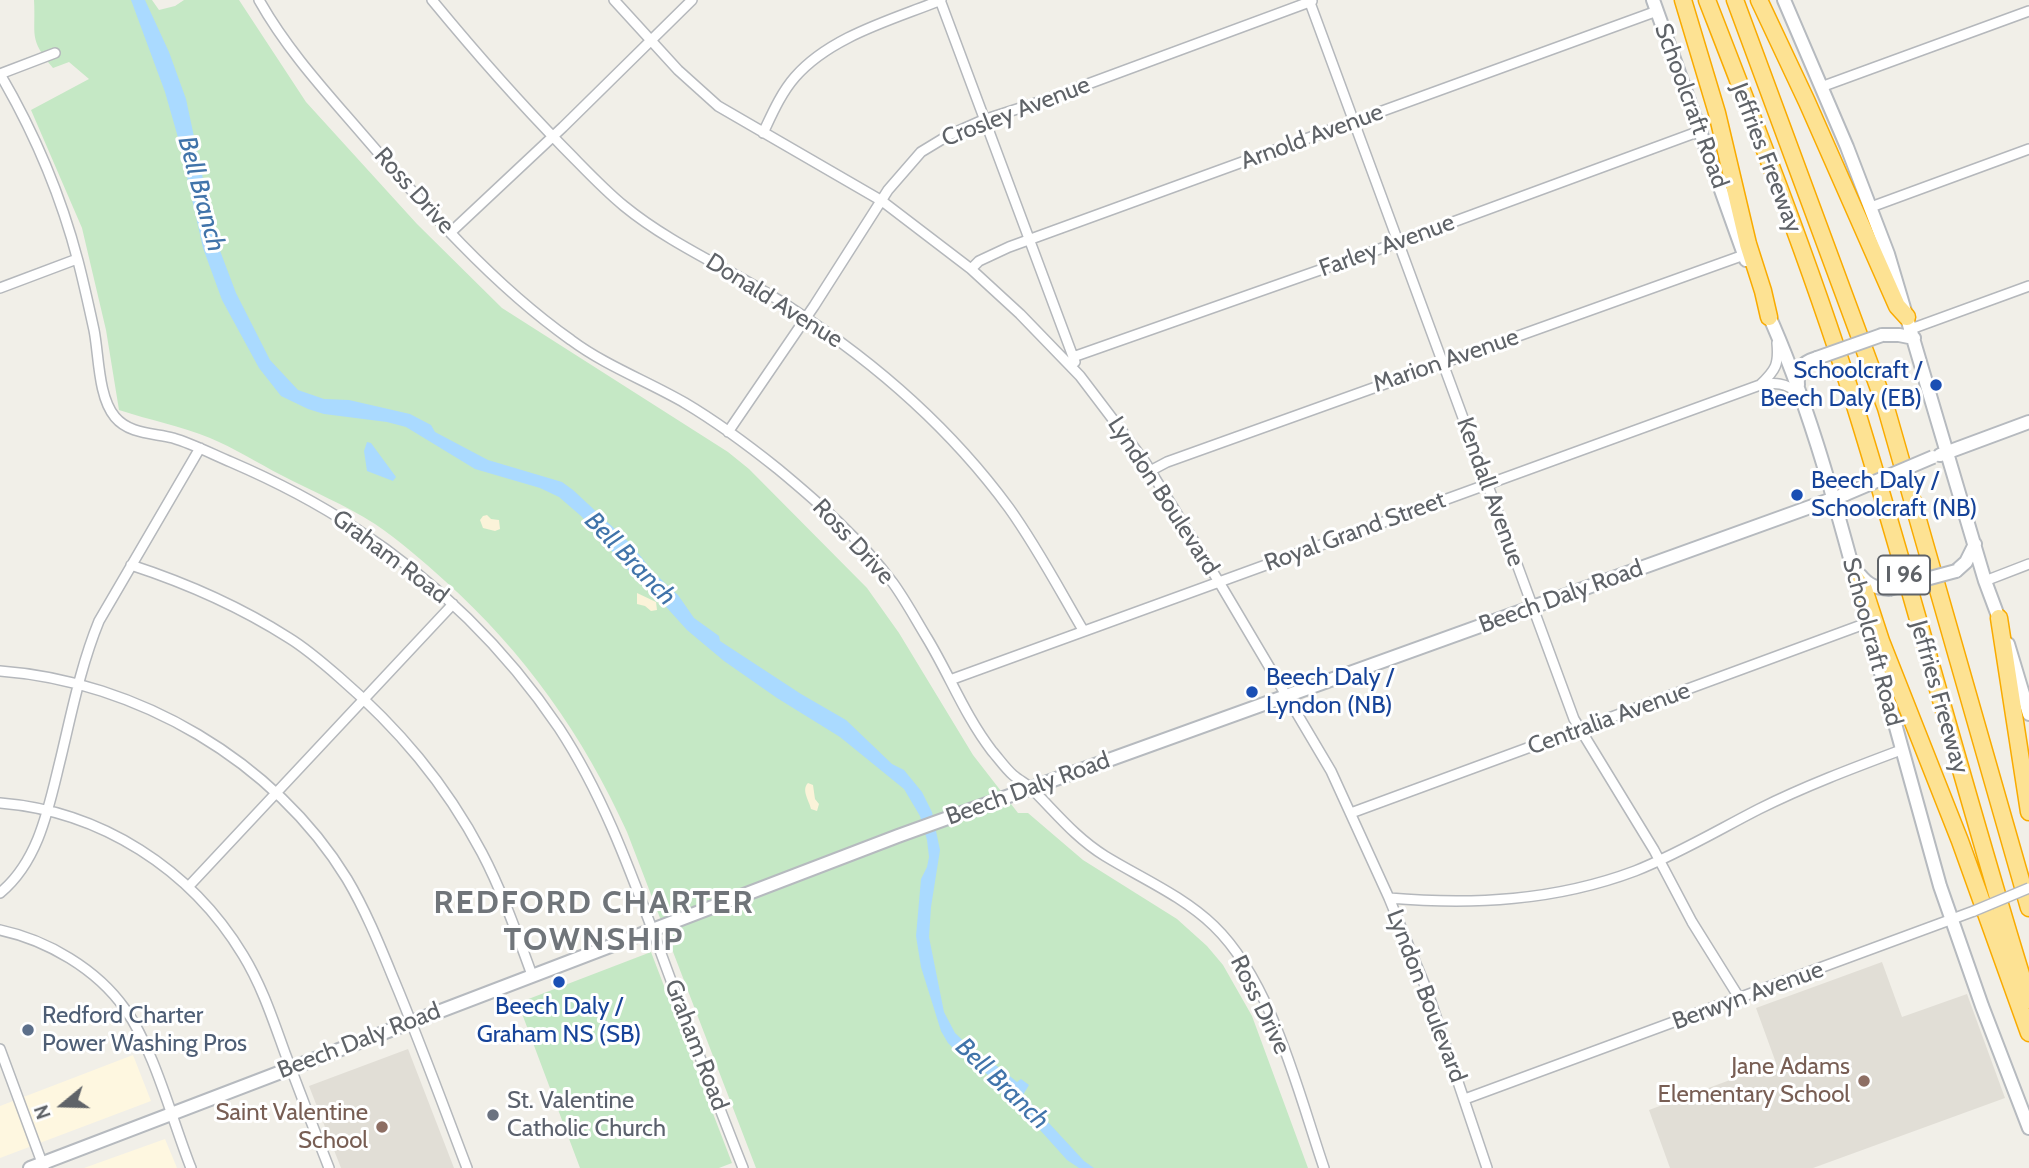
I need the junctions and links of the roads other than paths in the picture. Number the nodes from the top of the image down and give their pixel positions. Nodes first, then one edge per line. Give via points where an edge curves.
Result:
1 (432, 0) edge
2 (614, 0) edge
3 (692, 0) edge
4 (940, 0) edge
5 (1683, 0) edge
6 (1707, 0) edge
7 (1735, 0) edge
8 (1759, 0) edge
9 (1784, 0) edge
10 (1311, 1) edge
11 (261, 3) edge
12 (1655, 5) edge
13 (2029, 11) edge
14 (650, 40) junction
15 (55, 52) dead end
16 (0, 74) edge
17 (1821, 87) junction
18 (983, 120) junction
19 (1355, 122) junction
20 (1700, 131) junction
21 (763, 133) junction
22 (552, 136) junction
23 (2029, 149) edge
24 (882, 201) junction
25 (1871, 207) junction
26 (451, 232) junction
27 (1029, 240) junction
28 (1397, 242) junction
29 (1744, 255) junction
30 (77, 259) junction
31 (971, 269) junction
32 (2029, 286) edge
33 (0, 288) edge
34 (805, 317) junction
35 (1769, 317) junction
36 (1911, 328) junction
37 (1776, 338) junction
38 (1073, 357) junction
39 (1443, 362) junction
40 (1080, 376) junction
41 (1760, 385) junction
42 (1799, 394) junction
43 (2029, 422) edge
44 (728, 432) junction
45 (200, 448) junction
46 (1947, 452) junction
47 (1150, 471) junction
48 (1487, 484) junction
49 (1840, 496) junction
50 (1975, 544) junction
51 (2029, 564) edge
52 (131, 565) junction
53 (1853, 571) junction
54 (1986, 581) junction
55 (1219, 582) junction
56 (453, 604) junction
57 (1533, 607) junction
58 (1999, 618) junction
59 (1867, 623) junction
60 (1083, 631) junction
61 (0, 671) edge
62 (950, 680) junction
63 (79, 685) junction
64 (1287, 696) junction
65 (364, 699) junction
66 (2028, 707) edge
67 (1580, 729) junction
68 (1901, 750) junction
69 (1030, 787) junction
70 (275, 794) junction
71 (0, 803) edge
72 (47, 809) junction
73 (2029, 812) edge
74 (1351, 813) junction
75 (1659, 861) junction
76 (188, 886) junction
77 (2029, 888) edge
78 (0, 893) edge
79 (1389, 898) junction
80 (2029, 908) edge
81 (1952, 921) junction
82 (652, 929) junction
83 (0, 930) edge
84 (532, 975) junction
85 (1740, 999) junction
86 (2029, 1000) edge
87 (411, 1021) junction
88 (2029, 1033) edge
89 (0, 1049) edge
90 (291, 1067) junction
91 (1465, 1099) junction
92 (170, 1115) junction
93 (2029, 1128) edge
94 (39, 1167) edge
95 (191, 1168) edge
96 (329, 1168) edge
97 (467, 1168) edge
98 (743, 1168) edge
99 (1324, 1168) edge
100 (1487, 1168) edge

1 - 22 street, Donald Avenue
2 - 14 street, Lyndon Boulevard
3 - 14 street
4 - 18 street
4 - 21 street via 858,33 821,54 790,84
5 - 35 highway
6 - 86 highway, Jeffries Freeway / I 96 via 1860,422
7 - 80 highway, Jeffries Freeway / I 96 via 1886,408
8 - 36 highway
9 - 17 main road
10 - 18 street, Crosley Avenue
10 - 19 street, Kendall Avenue
11 - 26 street, Ross Drive via 315,79
12 - 19 street, Arnold Avenue
12 - 20 main road, Schoolcraft Road
13 - 17 street
14 - 21 street, Lyndon Boulevard via 705,96
14 - 22 street
15 - 16 street
16 - 30 street, Graham Road via 49,174
17 - 25 main road
18 - 24 street, Crosley Avenue via 921,152
18 - 27 street
19 - 27 street, Arnold Avenue
19 - 28 street, Kendall Avenue
20 - 28 street, Farley Avenue
20 - 29 main road, Schoolcraft Road
21 - 24 street, Lyndon Boulevard
22 - 26 street
22 - 34 street, Donald Avenue via 641,219
23 - 25 street
24 - 31 street, Lyndon Boulevard
24 - 34 street, Crosley Avenue
25 - 36 main road
26 - 44 street, Ross Drive via 516,296 571,341 686,403
27 - 31 street, Arnold Avenue via 988,256
27 - 38 street
28 - 38 street, Farley Avenue
28 - 39 street, Kendall Avenue
29 - 35 main road, Schoolcraft Road
29 - 39 street, Marion Avenue
30 - 33 street
30 - 45 street, Graham Road via 111,413 129,429
31 - 40 street, Lyndon Boulevard
32 - 36 street
34 - 44 street, Crosley Avenue
34 - 60 street, Donald Avenue via 909,398 974,466 1039,554
35 - 37 main road, Schoolcraft Road
36 - 42 main road, bridge via 1800,366
36 - 46 main road
37 - 41 street via 1774,372
37 - 42 main road, Schoolcraft Road
38 - 40 street
39 - 47 street, Marion Avenue
39 - 48 street, Kendall Avenue
40 - 47 street, Lyndon Boulevard
41 - 42 street, Royal Grand Street via 1781,383
41 - 48 street, Royal Grand Street
42 - 49 main road, Schoolcraft Road
43 - 46 main road, Beech Daly Road
44 - 62 street, Ross Drive via 806,492 873,560 905,601
45 - 52 street
45 - 56 street, Graham Road via 319,505 396,555
46 - 49 main road, Beech Daly Road, bridge
46 - 50 main road
47 - 55 street, Lyndon Boulevard
48 - 55 street, Royal Grand Street
48 - 57 street, Kendall Avenue
49 - 53 main road, Schoolcraft Road
49 - 57 main road, Beech Daly Road
50 - 53 main road, bridge via 1956,571 1889,589 1874,587
50 - 54 main road
51 - 54 street
52 - 63 street via 99,621
52 - 65 street via 187,584 275,629
53 - 59 main road, Schoolcraft Road
53 - 88 highway via 1864,589 1961,841
54 - 58 main road
55 - 60 street, Royal Grand Street
55 - 64 street, Lyndon Boulevard
56 - 65 street
56 - 82 street, Graham Road via 519,675 569,744 619,841
57 - 64 main road, Beech Daly Road
57 - 67 street, Kendall Avenue
58 - 66 main road
58 - 73 highway
59 - 67 street, Centralia Avenue
59 - 68 main road, Schoolcraft Road
60 - 62 street, Royal Grand Street
61 - 63 street
62 - 69 street, Ross Drive via 978,732 1013,775
63 - 70 street via 126,699 184,726 233,758
63 - 72 street
64 - 69 main road, Beech Daly Road
64 - 74 street, Lyndon Boulevard
65 - 70 street
65 - 84 street via 418,754 453,803 487,863
67 - 74 street, Centralia Avenue
67 - 75 street, Kendall Avenue
68 - 75 street via 1796,791
68 - 81 main road, Schoolcraft Road
69 - 82 main road, Beech Daly Road
69 - 99 street, Ross Drive via 1080,838 1195,909 1229,942 1268,1011
70 - 76 street
70 - 87 street via 316,836 348,881
71 - 72 street
72 - 76 street via 123,840
72 - 78 street via 30,858
74 - 79 street, Lyndon Boulevard
75 - 79 street via 1594,884 1529,897 1457,902
75 - 85 street, Kendall Avenue
76 - 90 street via 244,957
77 - 81 street, Berwyn Avenue, bridge
79 - 91 street, Lyndon Boulevard
81 - 85 street, Berwyn Avenue
81 - 93 main road, Schoolcraft Road
82 - 84 main road, Beech Daly Road
82 - 98 street, Graham Road
83 - 92 street via 63,955 126,1009
84 - 87 main road, Beech Daly Road
85 - 91 street, Berwyn Avenue
87 - 90 main road, Beech Daly Road
87 - 97 street
89 - 94 street
90 - 92 main road, Beech Daly Road
90 - 96 street
91 - 100 street, Lyndon Boulevard
92 - 94 main road, Beech Daly Road
92 - 95 street

